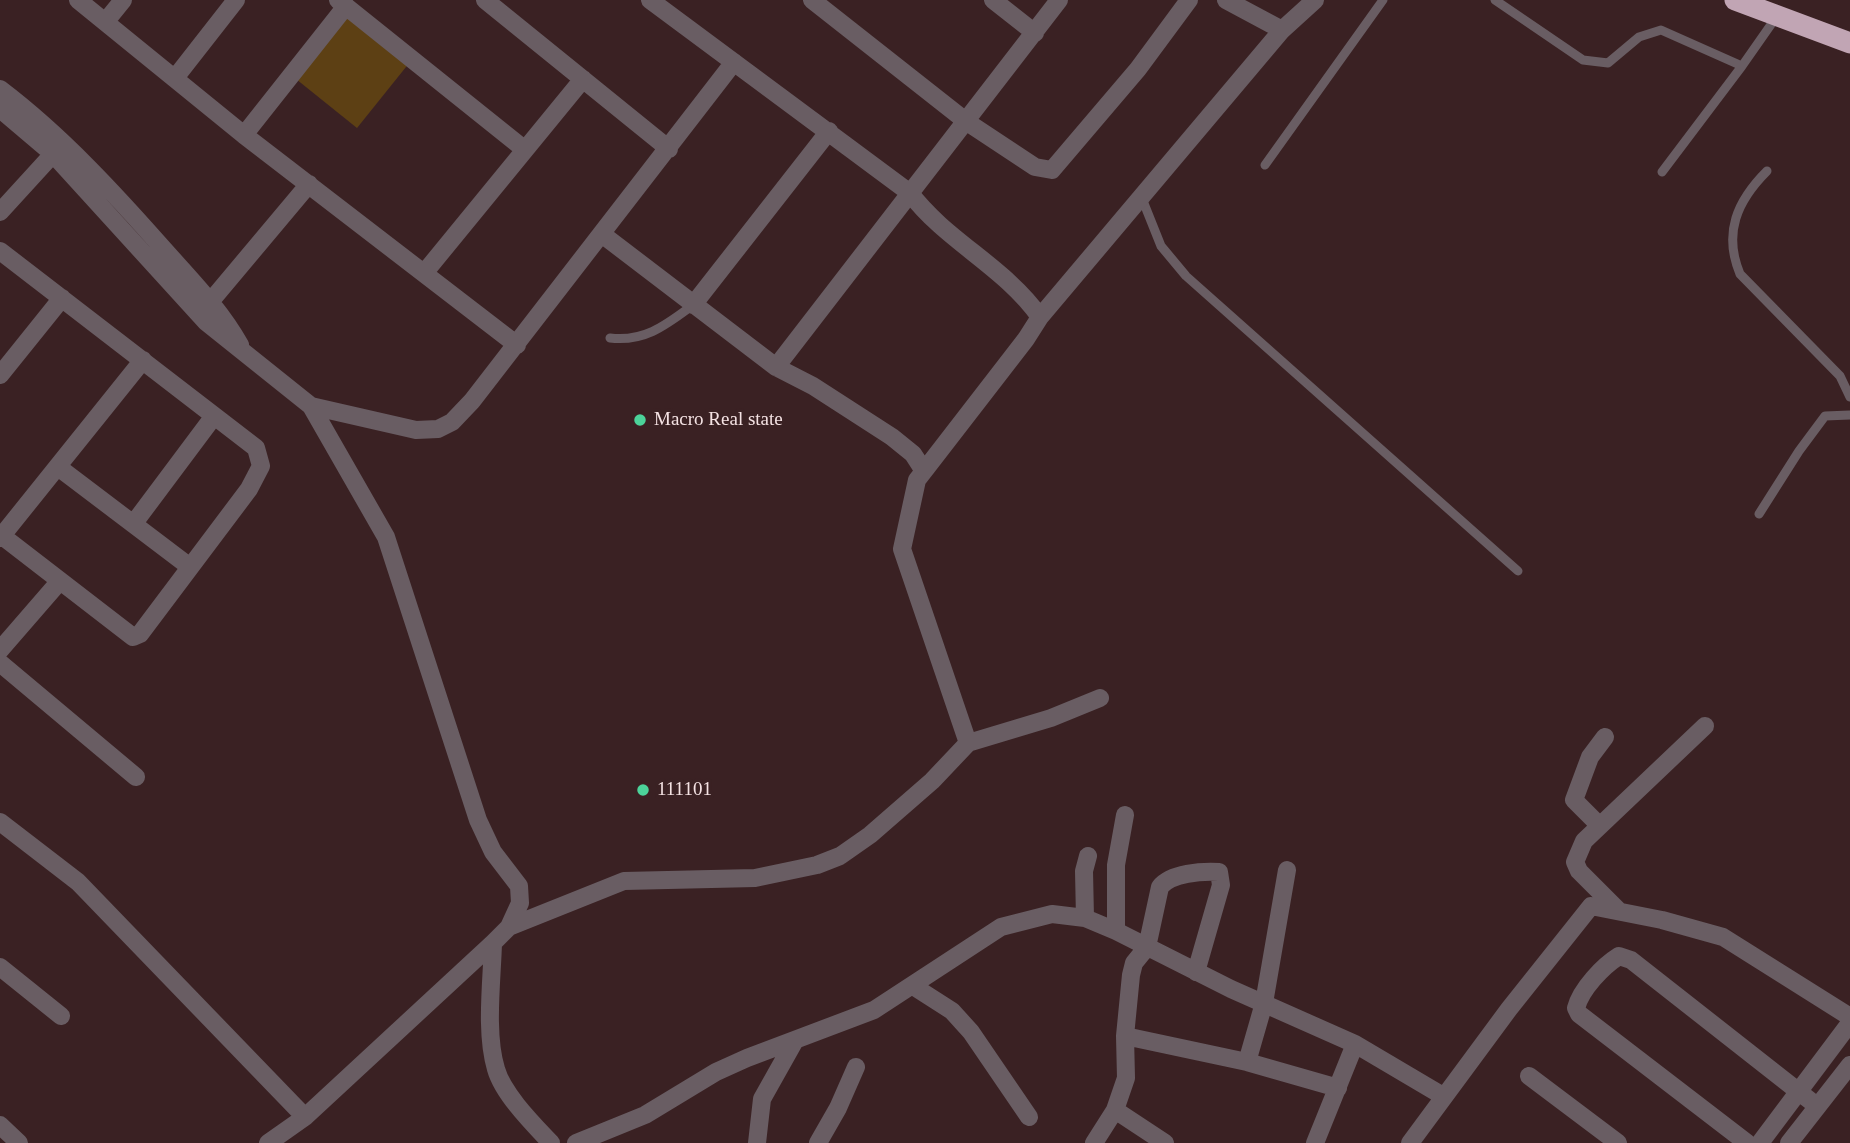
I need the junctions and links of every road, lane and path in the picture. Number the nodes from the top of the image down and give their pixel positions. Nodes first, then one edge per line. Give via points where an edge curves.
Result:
1 (78, 0) edge
2 (123, 0) edge
3 (236, 0) edge
4 (485, 0) edge
5 (650, 0) edge
6 (812, 0) edge
7 (993, 0) edge
8 (1059, 0) edge
9 (1189, 0) edge
10 (1226, 0) edge
11 (1315, 0) edge
12 (1383, 0) edge
13 (1495, 0) edge
14 (1735, 0) edge
15 (342, 3) edge
16 (1777, 16) junction
17 (106, 21) junction
18 (1282, 30) junction
19 (1035, 33) junction
20 (1850, 43) edge
21 (734, 62) junction
22 (1742, 66) junction
23 (175, 78) junction
24 (583, 79) junction
25 (0, 89) edge
26 (0, 109) edge
27 (967, 122) junction
28 (829, 131) junction
29 (244, 135) junction
30 (524, 149) junction
31 (669, 149) junction
32 (53, 154) junction
33 (1265, 165) dead end
34 (1768, 171) dead end
35 (1662, 172) dead end
36 (309, 184) junction
37 (910, 193) junction
38 (1141, 195) junction
39 (0, 212) edge
40 (603, 235) junction
41 (0, 251) edge
42 (425, 272) junction
43 (62, 298) junction
44 (211, 302) junction
45 (693, 305) junction
46 (1040, 317) junction
47 (610, 338) dead end
48 (517, 345) junction
49 (242, 349) junction
50 (143, 360) junction
51 (776, 367) junction
52 (0, 375) edge
53 (1850, 397) edge
54 (311, 406) junction
55 (1850, 415) edge
56 (214, 416) junction
57 (58, 467) junction
58 (924, 471) junction
59 (1759, 514) dead end
60 (134, 523) junction
61 (1, 537) edge
62 (190, 567) junction
63 (1518, 571) dead end
64 (59, 582) junction
65 (0, 649) edge
66 (0, 663) edge
67 (1100, 698) dead end
68 (1705, 726) dead end
69 (1605, 737) dead end
70 (968, 743) junction
71 (136, 777) dead end
72 (1125, 815) dead end
73 (0, 822) edge
74 (1600, 826) junction
75 (1088, 856) dead end
76 (1287, 870) dead end
77 (1619, 911) junction
78 (1085, 918) junction
79 (509, 927) junction
80 (1116, 931) junction
81 (493, 943) junction
82 (1147, 947) junction
83 (0, 967) edge
84 (1196, 972) junction
85 (913, 986) junction
86 (1264, 1003) junction
87 (61, 1016) dead end
88 (1850, 1017) edge
89 (1850, 1023) edge
90 (1125, 1036) junction
91 (794, 1042) junction
92 (1355, 1044) junction
93 (1247, 1062) junction
94 (1850, 1065) edge
95 (856, 1067) dead end
96 (1529, 1076) dead end
97 (1338, 1088) junction
98 (1801, 1092) junction
99 (1443, 1096) junction
100 (1817, 1106) junction
101 (1115, 1110) junction
102 (305, 1117) junction
103 (1029, 1117) dead end
104 (0, 1125) edge
105 (19, 1143) edge
106 (268, 1143) edge
107 (551, 1143) edge
108 (576, 1143) edge
109 (757, 1143) edge
110 (818, 1143) edge
111 (1094, 1143) edge
112 (1165, 1143) edge
113 (1315, 1143) edge
114 (1410, 1143) edge
115 (1618, 1143) edge
116 (1747, 1143) edge
117 (1759, 1143) edge
118 (1789, 1143) edge

1 - 17 street
2 - 17 street
3 - 23 street
4 - 24 street
5 - 21 street
6 - 27 street
7 - 19 street
8 - 19 street
9 - 27 street via 1138,69 1052,170 1035,167
10 - 18 street
11 - 18 street
12 - 33 lane
13 - 22 lane via 1583,60 1608,63 1639,37 1661,30
14 - 16 highway
15 - 29 street
15 - 30 street
16 - 20 highway
16 - 22 lane
17 - 23 street
18 - 38 street
19 - 27 street
21 - 28 street
21 - 31 street
22 - 35 lane
23 - 29 street
24 - 30 street
24 - 31 street
25 - 44 street via 61,141
26 - 32 street
27 - 37 street
28 - 37 street
28 - 45 street
29 - 36 street
30 - 42 street
31 - 40 street
32 - 39 street
32 - 49 street via 206,322
34 - 53 lane via 1748,190 1742,203 1732,228 1732,256 1740,274 1840,376
36 - 42 street
36 - 44 street
37 - 46 street via 929,216 1009,281
37 - 51 street
38 - 46 street
38 - 63 lane via 1161,246 1186,276
40 - 45 street
40 - 48 street
41 - 43 street
42 - 48 street
43 - 50 street
43 - 52 street
44 - 49 street
45 - 47 lane via 657,332 631,340
45 - 51 street
46 - 58 street
48 - 54 street via 472,401 438,429 406,428
49 - 54 street
50 - 56 street
50 - 57 street
51 - 58 street via 892,437
54 - 79 street via 386,537 478,820 493,852 519,886 520,903
55 - 59 lane via 1825,416
56 - 60 street
56 - 62 street via 256,448 261,466
57 - 60 street
57 - 61 street
58 - 70 street via 917,480 902,549
60 - 62 street
61 - 64 street
62 - 64 street via 140,634 133,637
64 - 65 street
66 - 71 street
67 - 70 street
68 - 74 street
69 - 74 street via 1590,757 1574,800
70 - 79 street via 932,781 841,856 817,866 755,878 624,881
72 - 80 street via 1116,865
73 - 102 street via 78,882
74 - 77 street via 1584,841 1575,862
75 - 78 street
76 - 86 street
77 - 88 street via 1723,937
77 - 99 street via 1591,906
78 - 80 street
78 - 85 street via 1052,914 1001,927
79 - 81 street
80 - 82 street
81 - 102 street
81 - 107 street via 491,1025 496,1070 523,1114
82 - 84 street
82 - 84 street via 1164,881 1219,872 1221,885
82 - 90 street via 1131,975
83 - 87 street
84 - 86 street
85 - 91 street via 874,1010
85 - 103 street via 952,1012 971,1032
86 - 92 street
86 - 93 street
89 - 98 street
90 - 93 street
90 - 101 street via 1126,1078
91 - 108 street via 716,1072 645,1115
91 - 109 street via 762,1099
92 - 97 street
92 - 99 street
93 - 97 street
94 - 100 street
95 - 110 street
96 - 115 street
97 - 113 street
98 - 100 street
98 - 116 street via 1632,960 1619,956 1610,962 1578,999 1579,1014
98 - 117 street
99 - 114 street
100 - 118 street
101 - 111 street
101 - 112 street
102 - 106 street
104 - 105 street

